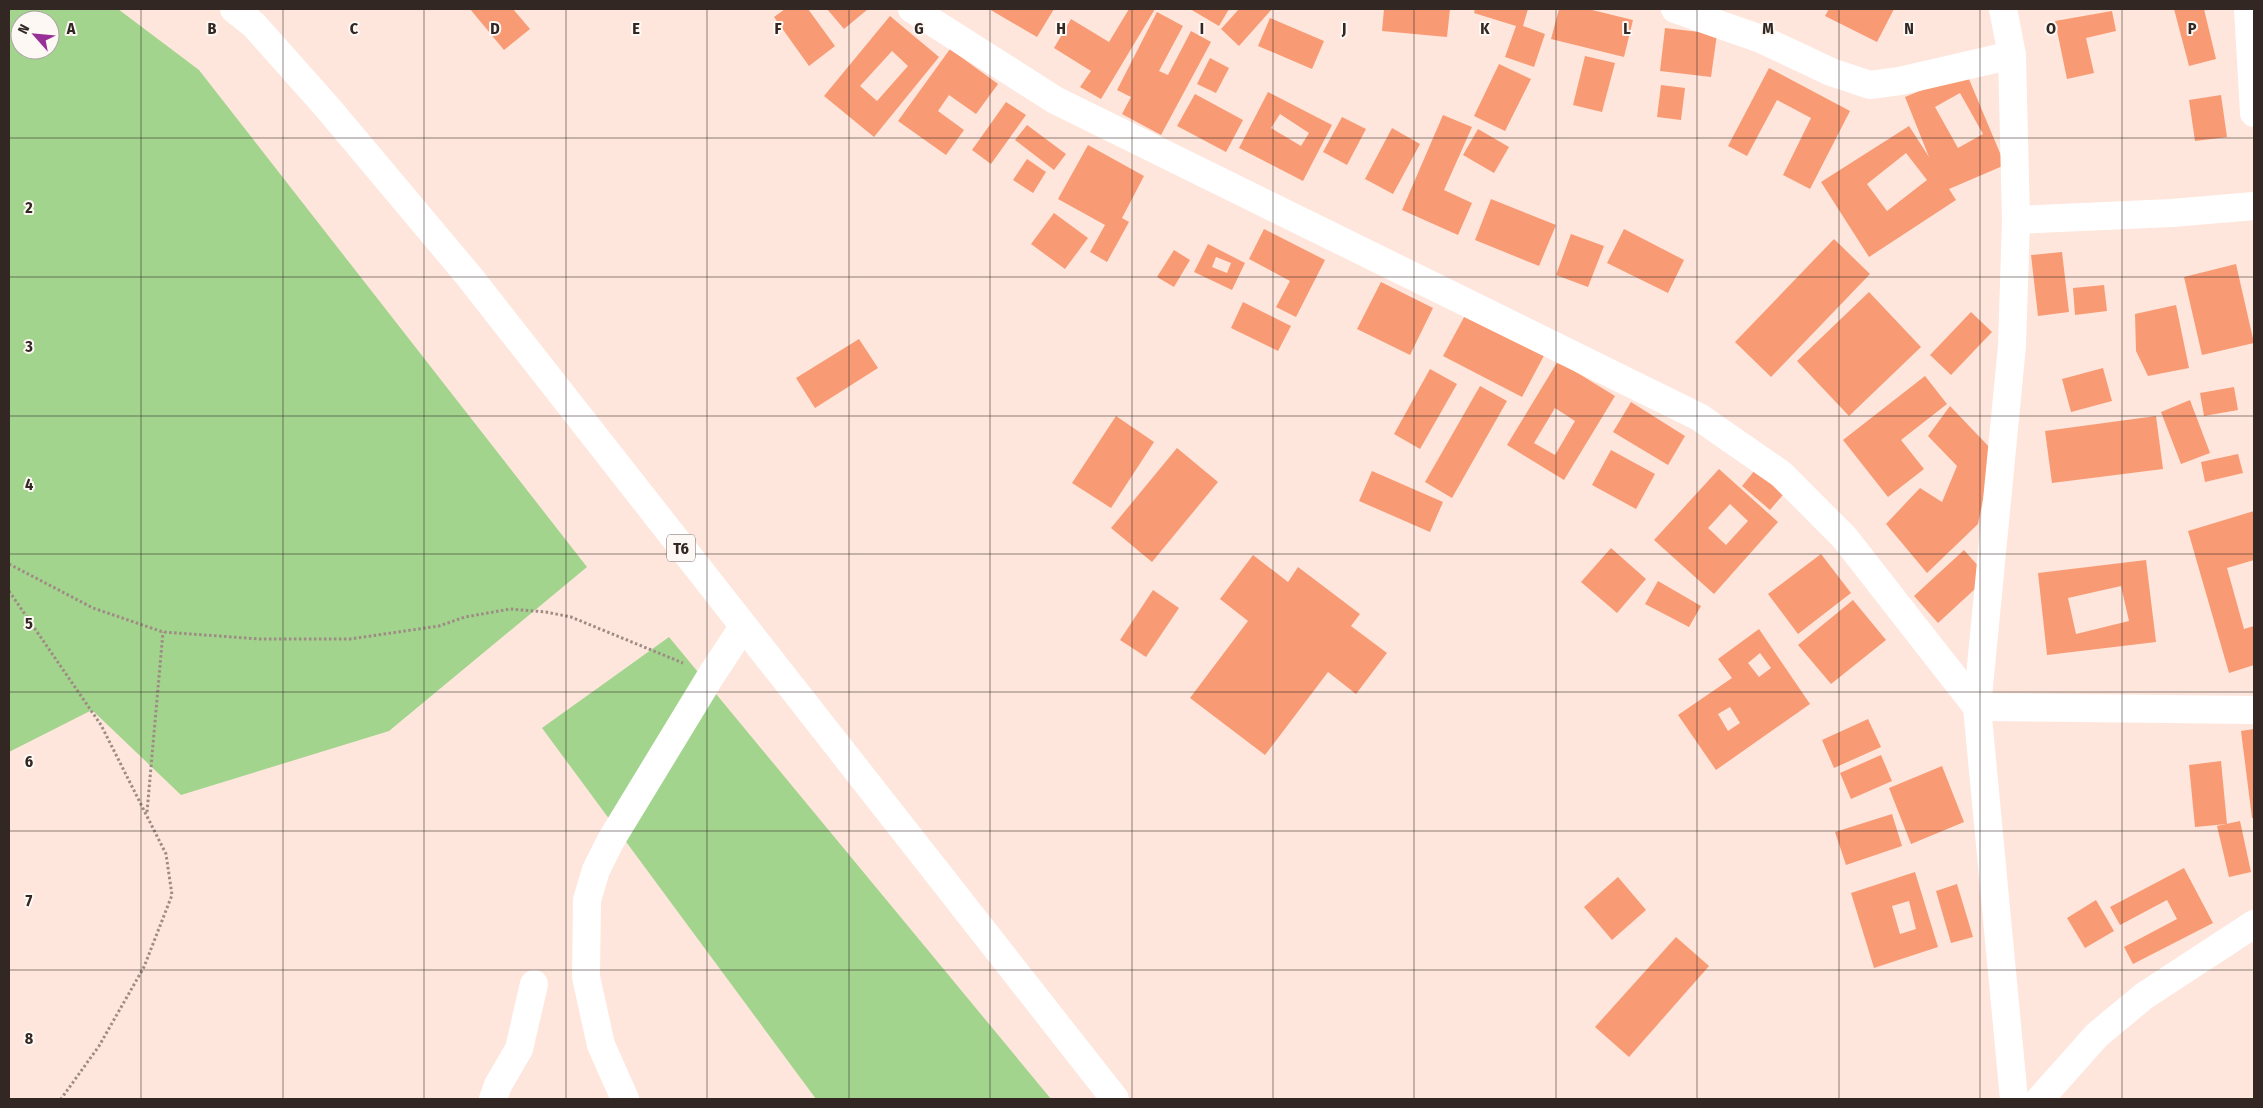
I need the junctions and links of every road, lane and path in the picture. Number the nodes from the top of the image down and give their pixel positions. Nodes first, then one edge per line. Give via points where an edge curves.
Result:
1 (234, 9) edge
2 (912, 9) edge
3 (1675, 9) edge
4 (2003, 9) edge
5 (2248, 9) edge
6 (2012, 55) junction
7 (2254, 113) edge
8 (2254, 206) edge
9 (2016, 220) junction
10 (9, 564) edge
11 (9, 591) edge
12 (743, 627) junction
13 (163, 632) junction
14 (712, 674) junction
15 (1977, 707) junction
16 (2254, 710) edge
17 (147, 813) junction
18 (2254, 924) edge
19 (534, 984) dead end
20 (62, 1099) edge
21 (493, 1099) edge
22 (625, 1099) edge
23 (1115, 1099) edge
24 (2014, 1099) edge
25 (2040, 1099) edge

1 - 12 main road, T6 via 254,24 468,275
2 - 15 main road via 1055,100 1699,417 1781,474 1844,537
3 - 6 main road via 1761,39 1830,72 1870,85
4 - 6 main road
5 - 7 main road
6 - 9 main road
8 - 9 main road
9 - 15 main road via 2012,346
10 - 13 path via 93,608
11 - 17 path via 101,725
12 - 14 main road
12 - 23 main road, T6
13 - 14 path via 260,639 350,639 439,626 510,609 571,617
13 - 17 path
14 - 22 main road via 610,840 587,900 586,977 601,1045
15 - 16 main road
15 - 24 main road
17 - 20 path via 166,854 172,895 144,967 99,1046
18 - 25 main road via 2144,996 2096,1035
19 - 21 main road via 519,1049

